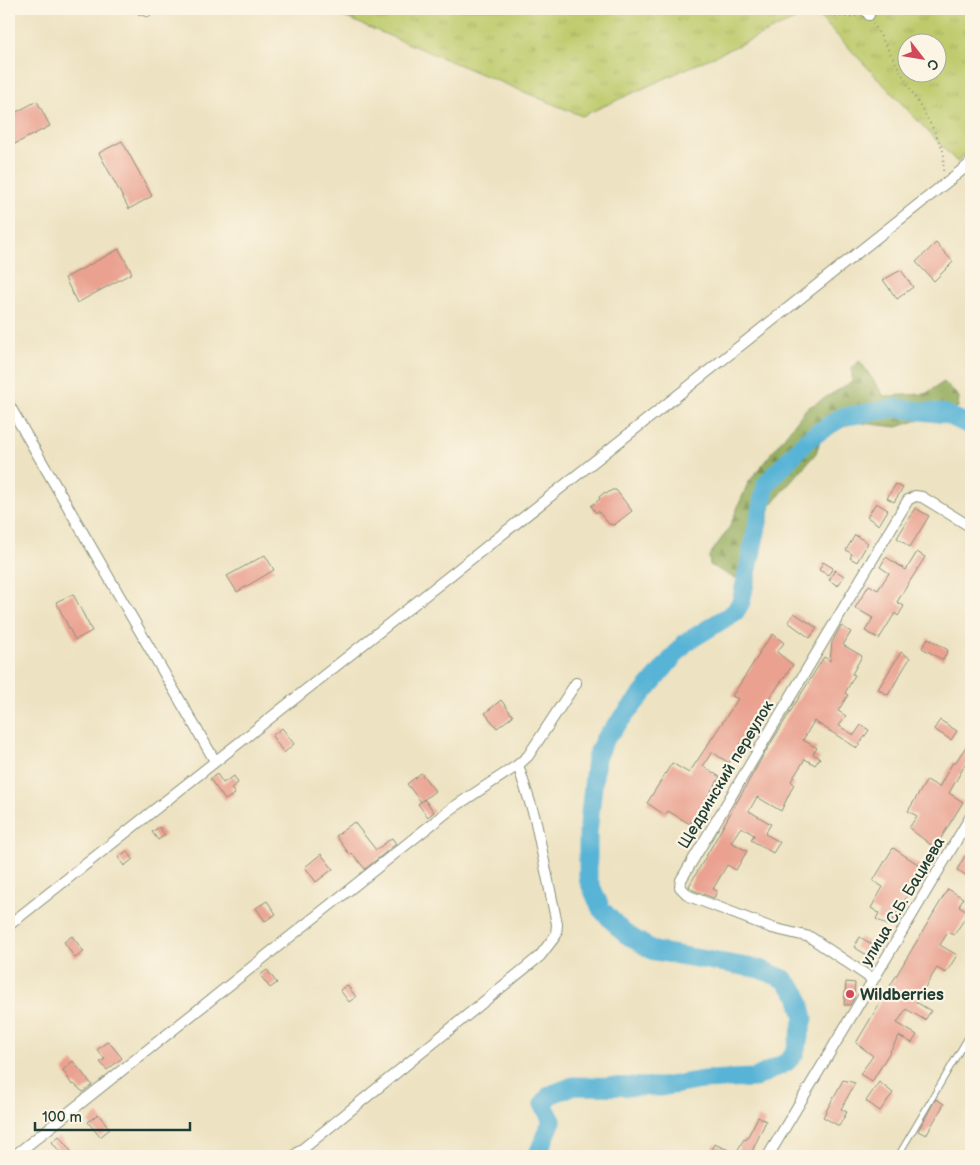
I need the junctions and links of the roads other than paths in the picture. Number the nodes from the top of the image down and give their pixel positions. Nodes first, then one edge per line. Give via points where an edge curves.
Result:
1 (142, 9) edge
2 (152, 9) edge
3 (971, 163) edge
4 (9, 405) edge
5 (971, 527) edge
6 (576, 683) dead end
7 (215, 761) junction
8 (518, 765) junction
9 (971, 816) edge
10 (9, 925) edge
11 (872, 979) junction
12 (971, 1032) edge
13 (14, 1156) edge
14 (294, 1156) edge
15 (768, 1156) edge
16 (898, 1156) edge

1 - 2 street
3 - 7 street
4 - 7 street
5 - 11 street, Щедринский переулок via 922,497 908,500 680,880 680,888 689,896 772,928 810,937
6 - 8 street via 528,756
7 - 10 street
8 - 13 street via 451,809
8 - 14 street via 536,818 557,924 556,935 526,968
9 - 11 street, улица С.Б. Бациева
11 - 15 street, улица С.Б. Бациева
12 - 16 lane

